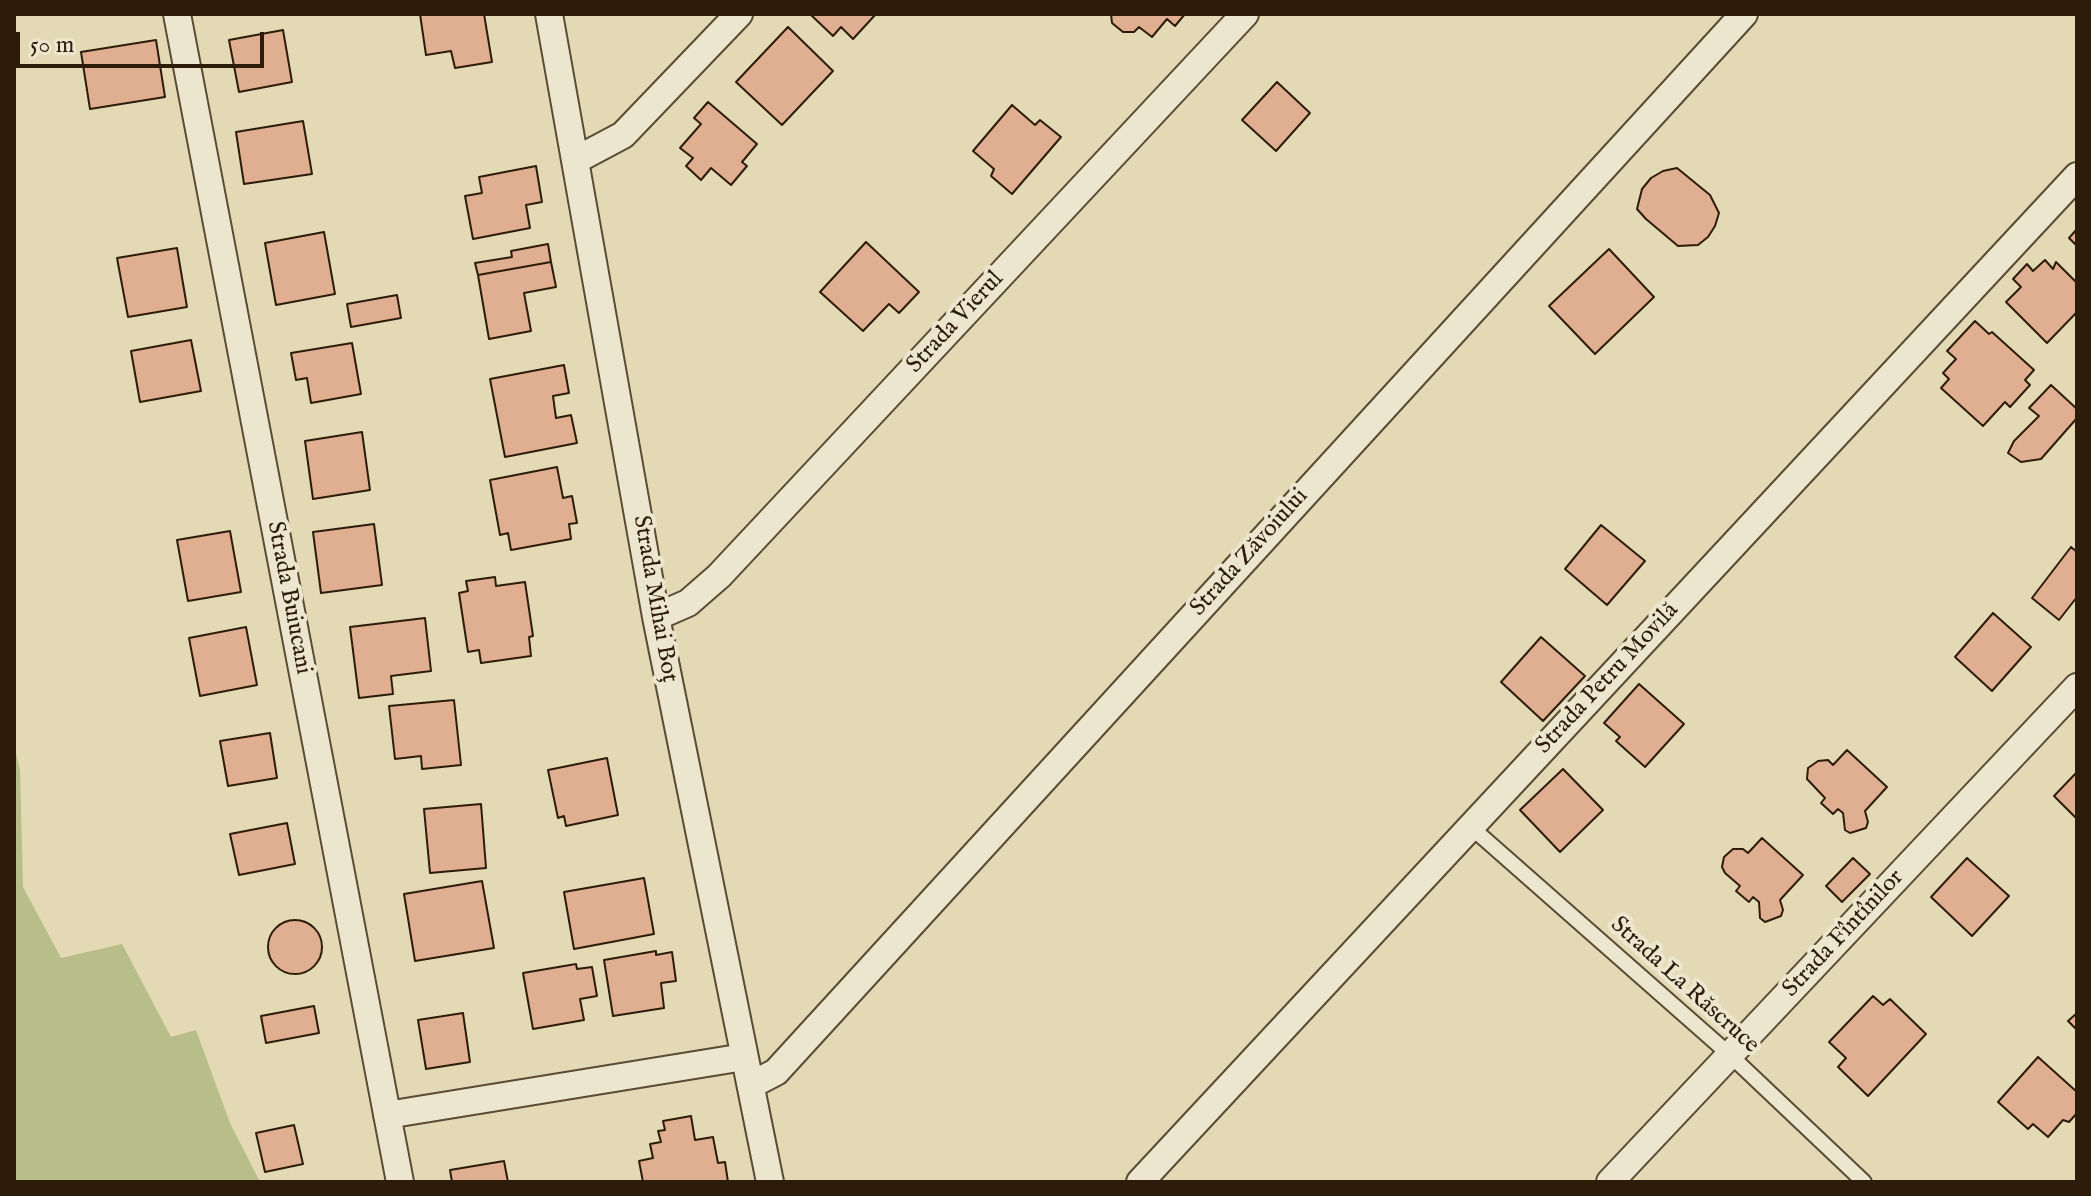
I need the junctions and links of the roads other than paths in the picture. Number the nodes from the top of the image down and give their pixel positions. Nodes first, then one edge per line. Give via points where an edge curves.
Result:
1 (177, 14) edge
2 (549, 14) edge
3 (739, 14) edge
4 (1245, 14) edge
5 (1744, 14) edge
6 (576, 160) junction
7 (2077, 176) edge
8 (656, 617) junction
9 (2077, 687) edge
10 (1471, 827) junction
11 (1730, 1055) junction
12 (744, 1057) junction
13 (751, 1085) junction
14 (387, 1115) junction
15 (400, 1182) edge
16 (770, 1182) edge
17 (1140, 1182) edge
18 (1610, 1182) edge
19 (1864, 1182) edge

1 - 14 street, Strada Buiucani
2 - 6 street, Strada Mihai Boț
3 - 6 street via 623,135
4 - 8 street, Strada Vierul via 719,576 688,603
5 - 13 street, Strada Zăvoiului via 776,1072
6 - 8 street, Strada Mihai Boț
7 - 10 street, Strada Petru Movilă
8 - 12 street, Strada Mihai Boț
9 - 11 street, Strada Fîntînilor
10 - 11 lane, Strada La Răscruce
10 - 17 street, Strada Petru Movilă
11 - 18 street, Strada Fîntînilor
11 - 19 lane, Strada La Răscruce
12 - 13 street, Strada Mihai Boț
12 - 14 street
13 - 16 street, Strada Mihai Boț
14 - 15 street, Strada Buiucani

